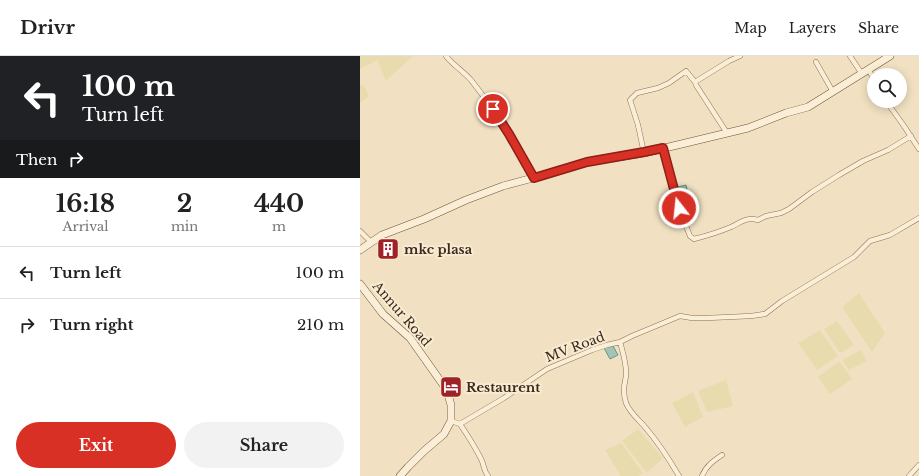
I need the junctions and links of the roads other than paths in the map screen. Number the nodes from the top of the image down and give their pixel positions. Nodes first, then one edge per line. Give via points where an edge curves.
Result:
1 (446, 56) edge
2 (740, 56) edge
3 (850, 56) edge
4 (890, 56) edge
5 (816, 62) dead end
6 (865, 72) junction
7 (695, 82) junction
8 (833, 92) junction
9 (891, 108) edge
10 (727, 133) junction
11 (911, 136) junction
12 (663, 148) junction
13 (919, 149) edge
14 (644, 152) junction
15 (534, 178) junction
16 (919, 218) edge
17 (360, 231) edge
18 (372, 242) junction
19 (360, 250) edge
20 (360, 284) edge
21 (620, 342) junction
22 (450, 421) junction
23 (460, 424) junction
24 (722, 454) dead end
25 (919, 465) edge
26 (400, 476) edge
27 (488, 476) edge
28 (679, 476) edge
29 (702, 476) edge
30 (909, 476) edge

1 - 15 street via 470,78 493,109
2 - 7 street
3 - 6 street
4 - 6 main road
5 - 8 street
6 - 8 main road
7 - 10 street
7 - 14 street via 686,71 669,83 631,98
8 - 10 main road via 808,106
9 - 11 street
10 - 12 main road
11 - 12 street via 863,161 785,211 758,220 742,220 694,239 690,236 679,208
11 - 13 street
12 - 14 main road
14 - 15 main road via 587,162
15 - 18 main road via 466,200 382,235
16 - 21 street via 890,235 870,241 854,257 765,314 707,318 680,316
17 - 18 street
18 - 19 main road
20 - 22 main road, Annur Road via 383,314 410,338 447,390 451,405
21 - 23 street, MV Road via 592,350 547,369
21 - 28 street, MV Road via 626,376 624,397 627,406 646,428
22 - 23 street
22 - 26 main road via 444,434
23 - 27 street
24 - 29 street via 712,462
25 - 30 street

